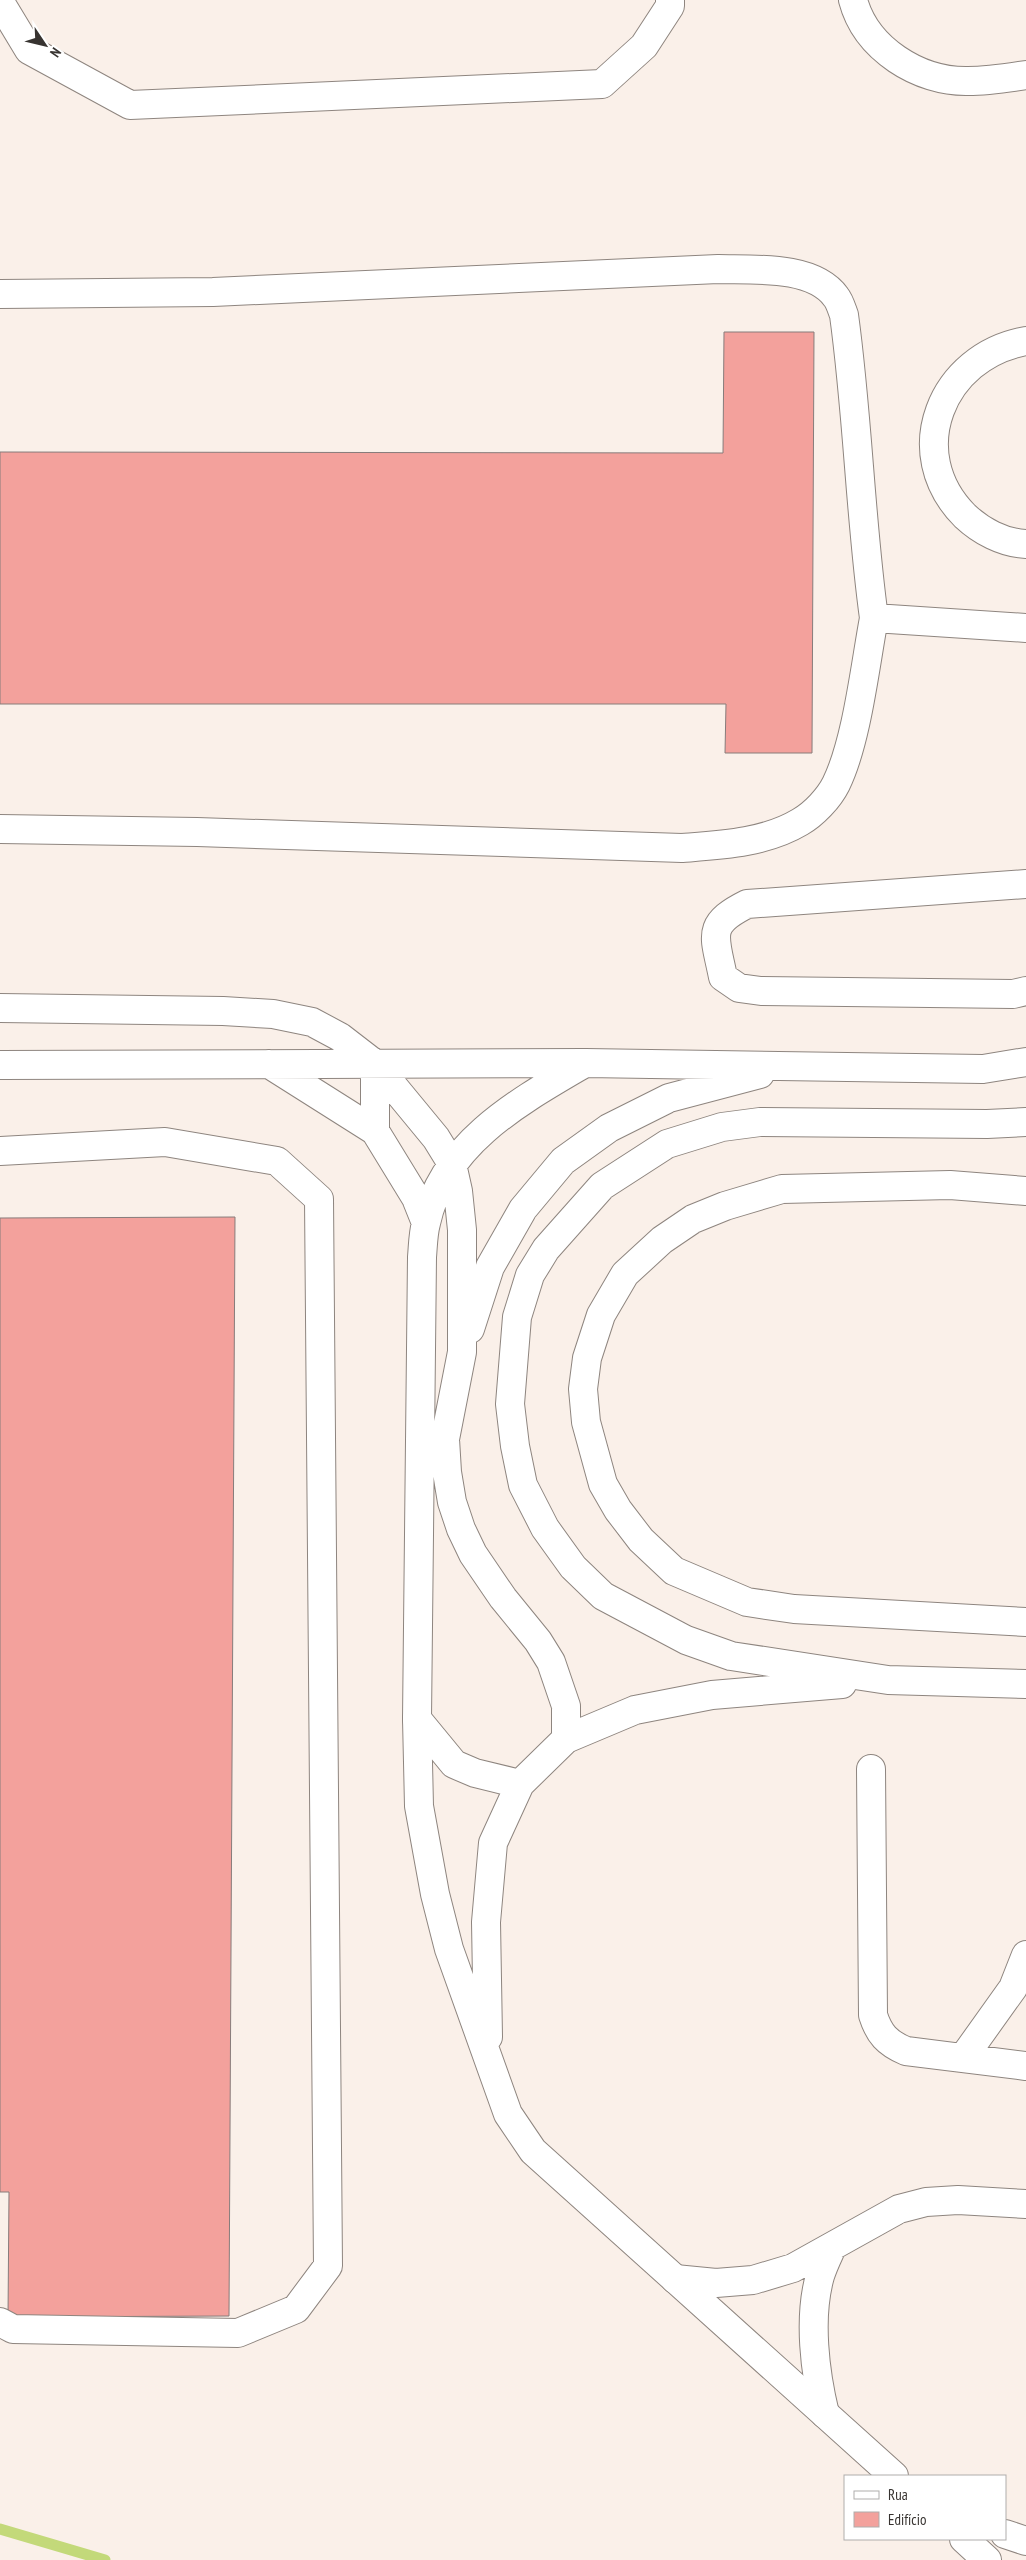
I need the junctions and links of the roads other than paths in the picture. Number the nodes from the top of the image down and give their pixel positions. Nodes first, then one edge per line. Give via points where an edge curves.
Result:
1 (670, 0) edge
2 (854, 0) edge
3 (0, 2) edge
4 (1026, 75) edge
5 (0, 294) edge
6 (1026, 341) edge
7 (1026, 544) edge
8 (874, 618) junction
9 (1026, 628) edge
10 (0, 829) edge
11 (1026, 884) edge
12 (1026, 991) edge
13 (0, 1008) edge
14 (1026, 1062) edge
15 (586, 1063) junction
16 (270, 1064) junction
17 (375, 1064) junction
18 (0, 1065) edge
19 (795, 1065) junction
20 (1026, 1122) edge
21 (374, 1131) junction
22 (0, 1151) edge
23 (452, 1164) junction
24 (1026, 1192) edge
25 (426, 1223) junction
26 (462, 1352) junction
27 (1026, 1622) edge
28 (888, 1680) junction
29 (1026, 1684) edge
30 (417, 1719) junction
31 (566, 1739) junction
32 (871, 1769) dead end
33 (520, 1784) junction
34 (1026, 1955) edge
35 (963, 2058) junction
36 (488, 2064) junction
37 (1026, 2066) edge
38 (1026, 2204) edge
39 (832, 2247) junction
40 (675, 2279) junction
41 (0, 2322) edge
42 (825, 2414) junction
43 (893, 2475) edge
44 (1006, 2534) edge
45 (965, 2540) edge
46 (1026, 2541) edge
47 (988, 2560) edge

1 - 3 main road via 670,6 644,46 602,84 130,105 29,50
2 - 4 main road via 870,36 895,58 933,77 967,81
5 - 8 main road via 213,292 718,269 800,274 836,297 844,315
6 - 7 main road via 1009,344 976,362 954,383 937,414 934,450 939,480 952,503 972,522 994,536
8 - 9 main road
8 - 10 main road via 850,743 836,785 815,811 799,822 764,837 682,848
11 - 12 main road via 747,904 719,922 715,935 723,976 739,988 994,994
13 - 17 main road via 273,1014 312,1022 340,1037
14 - 19 main road via 984,1069
15 - 17 main road
15 - 19 main road
15 - 23 main road via 523,1099 488,1126
16 - 17 main road
16 - 18 main road
16 - 21 main road
17 - 21 main road
17 - 23 main road via 436,1138
19 - 26 main road via 669,1098 609,1128 563,1161 523,1209 490,1267
20 - 28 main road via 760,1122 722,1127 667,1144 602,1186 546,1249 530,1275 517,1316 510,1404 523,1485 544,1528 573,1566 603,1596 686,1640 731,1656
21 - 25 main road via 416,1198
22 - 41 main road via 164,1142 277,1161 319,1199 328,2266 296,2309 238,2333 12,2329
23 - 25 main road
23 - 26 main road via 462,1230
24 - 27 main road via 950,1186 782,1189 693,1219 662,1240 625,1274 601,1315 587,1358 583,1389 586,1422 603,1484 641,1540 674,1571 747,1602 794,1609
25 - 30 main road via 422,1257
26 - 31 main road via 445,1439 452,1502 473,1554 551,1662 566,1706
28 - 29 main road
28 - 31 main road via 694,1698 635,1710
30 - 33 main road via 454,1764 475,1773
30 - 36 main road via 419,1806 435,1894 449,1949
31 - 33 main road
32 - 35 main road via 873,2015 879,2033 892,2045 906,2051
33 - 36 main road via 493,1843 486,1922
34 - 35 main road via 1013,1988
35 - 37 main road
36 - 40 main road via 508,2114 533,2151
38 - 39 main road via 958,2200 926,2202 899,2209
39 - 40 main road via 793,2268 753,2280 716,2283
39 - 42 main road via 820,2276 815,2312 817,2379
40 - 42 main road
42 - 43 main road
44 - 46 main road
45 - 47 main road

